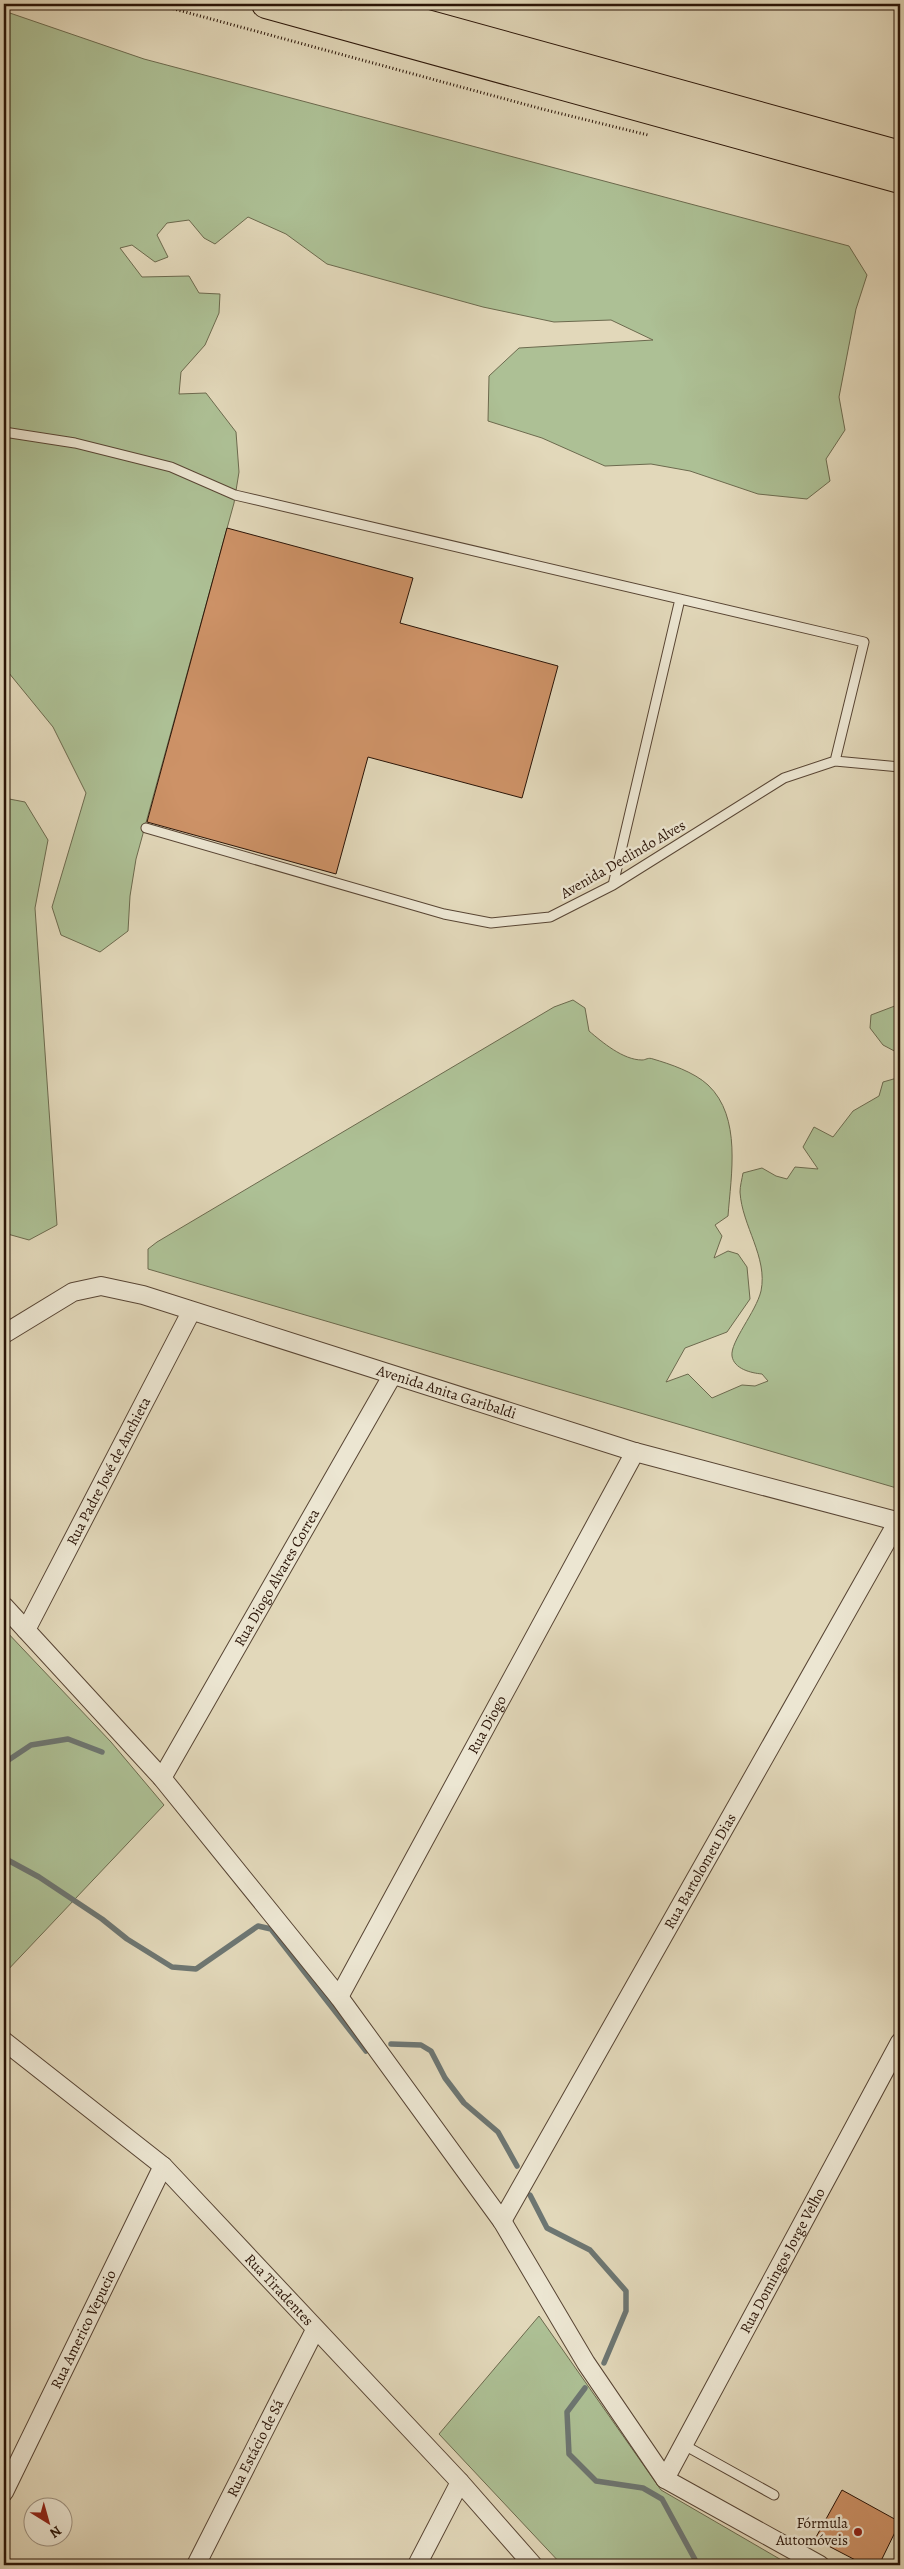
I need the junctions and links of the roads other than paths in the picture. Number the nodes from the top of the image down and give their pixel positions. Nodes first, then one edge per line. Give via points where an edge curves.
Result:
1 (266, 4) edge
2 (360, 4) edge
3 (900, 155) edge
4 (900, 180) edge
5 (4, 432) edge
6 (680, 599) junction
7 (835, 761) junction
8 (900, 767) edge
9 (146, 828) dead end
10 (612, 885) junction
11 (192, 1312) junction
12 (4, 1334) edge
13 (392, 1376) junction
14 (635, 1452) junction
15 (899, 1521) edge
16 (4, 1606) edge
17 (26, 1630) junction
18 (162, 1778) junction
19 (339, 1997) junction
20 (4, 2040) edge
21 (900, 2042) edge
22 (163, 2166) junction
23 (502, 2221) junction
24 (315, 2330) junction
25 (684, 2445) junction
26 (665, 2479) junction
27 (460, 2482) junction
28 (4, 2492) edge
29 (774, 2495) dead end
30 (196, 2565) edge
31 (417, 2565) edge
32 (533, 2565) edge
33 (820, 2565) edge

1 - 4 main road
2 - 3 main road
5 - 6 lane via 75,444 171,467 235,495
6 - 7 lane via 864,642
6 - 10 lane
7 - 8 lane, Avenida Declindo Alves
7 - 10 lane, Avenida Declindo Alves via 784,778
9 - 10 lane, Avenida Declindo Alves via 444,914 491,923 550,917
11 - 12 street, Avenida Anita Garibaldi via 101,1286 73,1292
11 - 13 street, Avenida Anita Garibaldi
11 - 17 street, Rua Padre José de Anchieta
13 - 14 street, Avenida Anita Garibaldi
13 - 18 street, Rua Diogo Alvares Correa
14 - 15 street, Avenida Anita Garibaldi
14 - 19 street, Rua Diogo
15 - 23 street, Rua Bartolomeu Dias
16 - 17 street
17 - 18 street
18 - 19 street
19 - 23 street
20 - 22 street, Rua Tiradentes
21 - 25 street, Rua Domingos Jorge Velho
22 - 24 street, Rua Tiradentes
22 - 28 street, Rua Americo Vepucio
23 - 26 street via 586,2363
24 - 27 street, Rua Tiradentes
24 - 30 street, Rua Estácio de Sá
25 - 26 street, Rua Domingos Jorge Velho
25 - 29 lane
26 - 33 street
27 - 31 street
27 - 32 street, Rua Tiradentes

